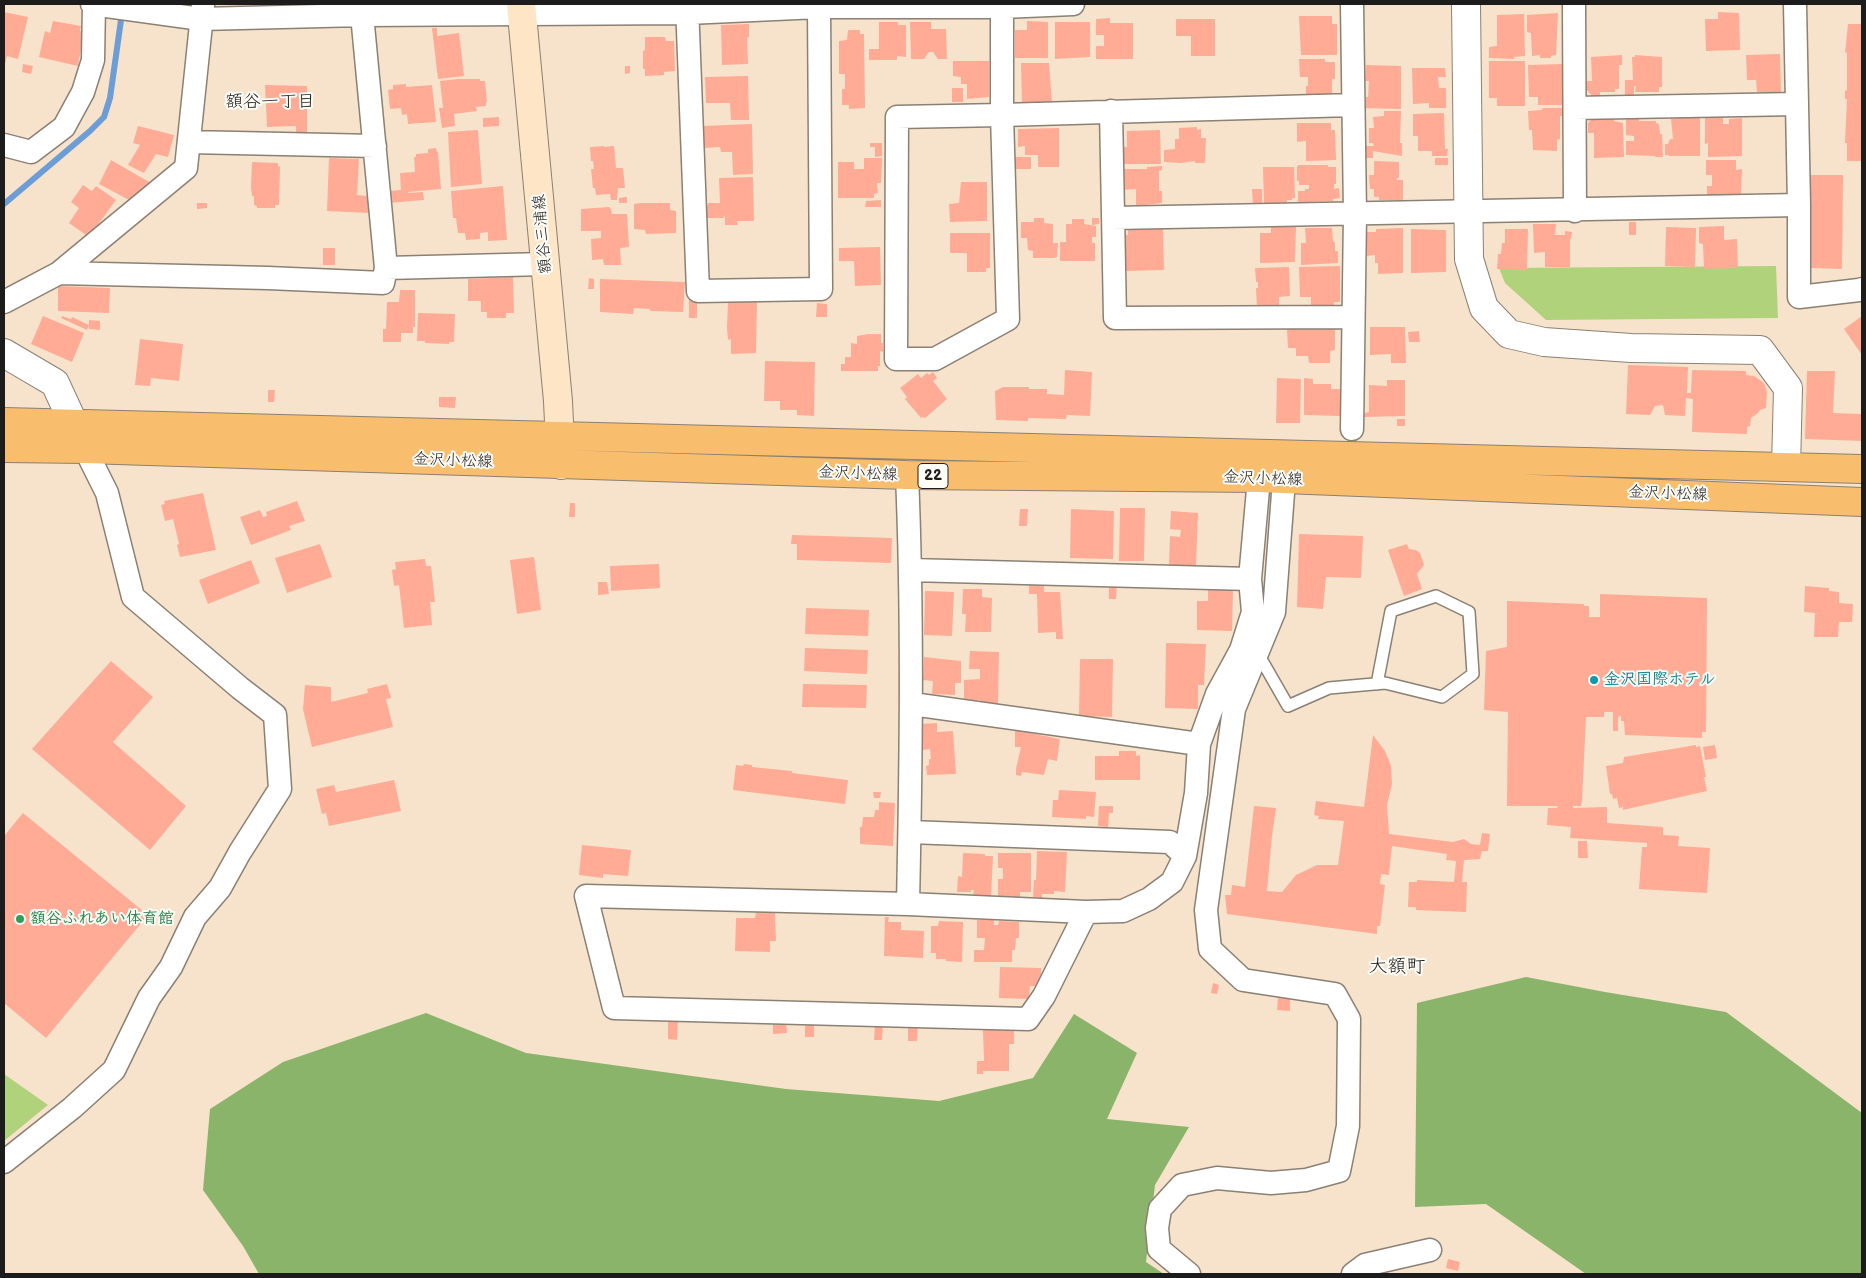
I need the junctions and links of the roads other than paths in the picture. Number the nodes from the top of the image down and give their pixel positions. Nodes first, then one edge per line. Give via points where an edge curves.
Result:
1 (97, 4) edge
2 (1073, 4) edge
3 (1352, 4) edge
4 (1466, 4) edge
5 (1574, 4) edge
6 (1795, 4) edge
7 (1002, 6) edge
8 (819, 7) junction
9 (521, 8) edge
10 (688, 8) edge
11 (361, 9) edge
12 (202, 12) edge
13 (1797, 104) junction
14 (1352, 105) junction
15 (1575, 108) junction
16 (1111, 112) junction
17 (1002, 115) junction
18 (188, 142) junction
19 (4, 145) edge
20 (375, 146) junction
21 (1799, 205) junction
22 (1575, 211) junction
23 (1469, 212) junction
24 (1355, 214) junction
25 (1113, 218) junction
26 (545, 264) junction
27 (386, 268) junction
28 (59, 273) junction
29 (1862, 288) edge
30 (4, 302) edge
31 (1353, 317) junction
32 (4, 353) edge
33 (4, 422) edge
34 (1352, 429) dead end
35 (561, 435) junction
36 (80, 437) junction
37 (4, 448) edge
38 (561, 465) junction
39 (1786, 468) junction
40 (1862, 470) edge
41 (907, 476) junction
42 (1271, 479) junction
43 (1862, 502) edge
44 (911, 570) junction
45 (1250, 579) junction
46 (1257, 652) junction
47 (1377, 684) junction
48 (912, 704) junction
49 (1199, 744) junction
50 (910, 832) junction
51 (1185, 856) junction
52 (908, 904) junction
53 (1086, 912) junction
54 (4, 1162) edge
55 (1430, 1250) dead end
56 (1189, 1274) edge
57 (1353, 1274) edge

1 - 12 street via 139,11
1 - 19 street via 93,60 83,92 64,127 31,152
2 - 7 street
3 - 14 street
4 - 23 street
5 - 15 street
6 - 13 street
7 - 8 street
7 - 17 street
8 - 10 street
8 - 10 street via 821,289 698,291
9 - 10 street
9 - 11 street
9 - 26 main road, 額谷三浦線
11 - 12 street
11 - 20 street
12 - 18 street
13 - 15 street
13 - 21 street
14 - 16 street
14 - 24 street
15 - 22 street
16 - 17 street
16 - 25 street
17 - 17 street via 897,117 896,359 934,359 1008,319
18 - 20 street
18 - 28 street via 186,168
20 - 27 street
21 - 22 street
21 - 29 street via 1798,297
22 - 23 street
23 - 24 street
23 - 39 street via 1469,259 1484,308 1509,334 1544,342 1631,348 1760,350 1788,388
24 - 25 street
24 - 31 street
25 - 31 street via 1115,318
26 - 27 street
26 - 35 main road, 額谷三浦線
27 - 28 street via 383,283
28 - 30 street
31 - 34 street
32 - 36 street via 55,383
33 - 36 main road, 金沢小松線 / 22
35 - 36 main road, 金沢小松線 / 22
35 - 38 main road, 額谷三浦線
35 - 39 main road, 金沢小松線 / 22
36 - 37 main road, 金沢小松線 / 22
36 - 38 main road, 金沢小松線 / 22
36 - 54 street via 107,493 133,598 275,715 280,789 220,888 195,917 172,967 149,998 114,1070
38 - 41 main road, 金沢小松線 / 22
39 - 40 main road, 金沢小松線 / 22
41 - 42 main road, 金沢小松線 / 22
41 - 44 street
42 - 43 main road, 金沢小松線 / 22
42 - 45 street
42 - 46 street via 1274,612
44 - 45 street
44 - 48 street
45 - 49 street via 1253,612 1241,650 1217,694
46 - 47 lane via 1288,706 1329,688
46 - 56 street via 1234,709 1206,910 1210,949 1243,980 1335,994 1349,1019 1348,1126 1339,1171 1306,1180 1271,1183 1217,1178 1182,1186 1160,1209 1157,1228 1160,1249
47 - 47 lane via 1385,683 1442,697 1473,674 1469,612 1436,596 1391,611
48 - 49 street
48 - 50 street
49 - 51 street via 1196,793
50 - 51 street via 1170,842
50 - 52 street
51 - 53 street via 1172,882 1149,899 1123,910
52 - 53 street
52 - 53 street via 586,896 614,1008 1028,1019 1044,996
55 - 57 street via 1366,1265

